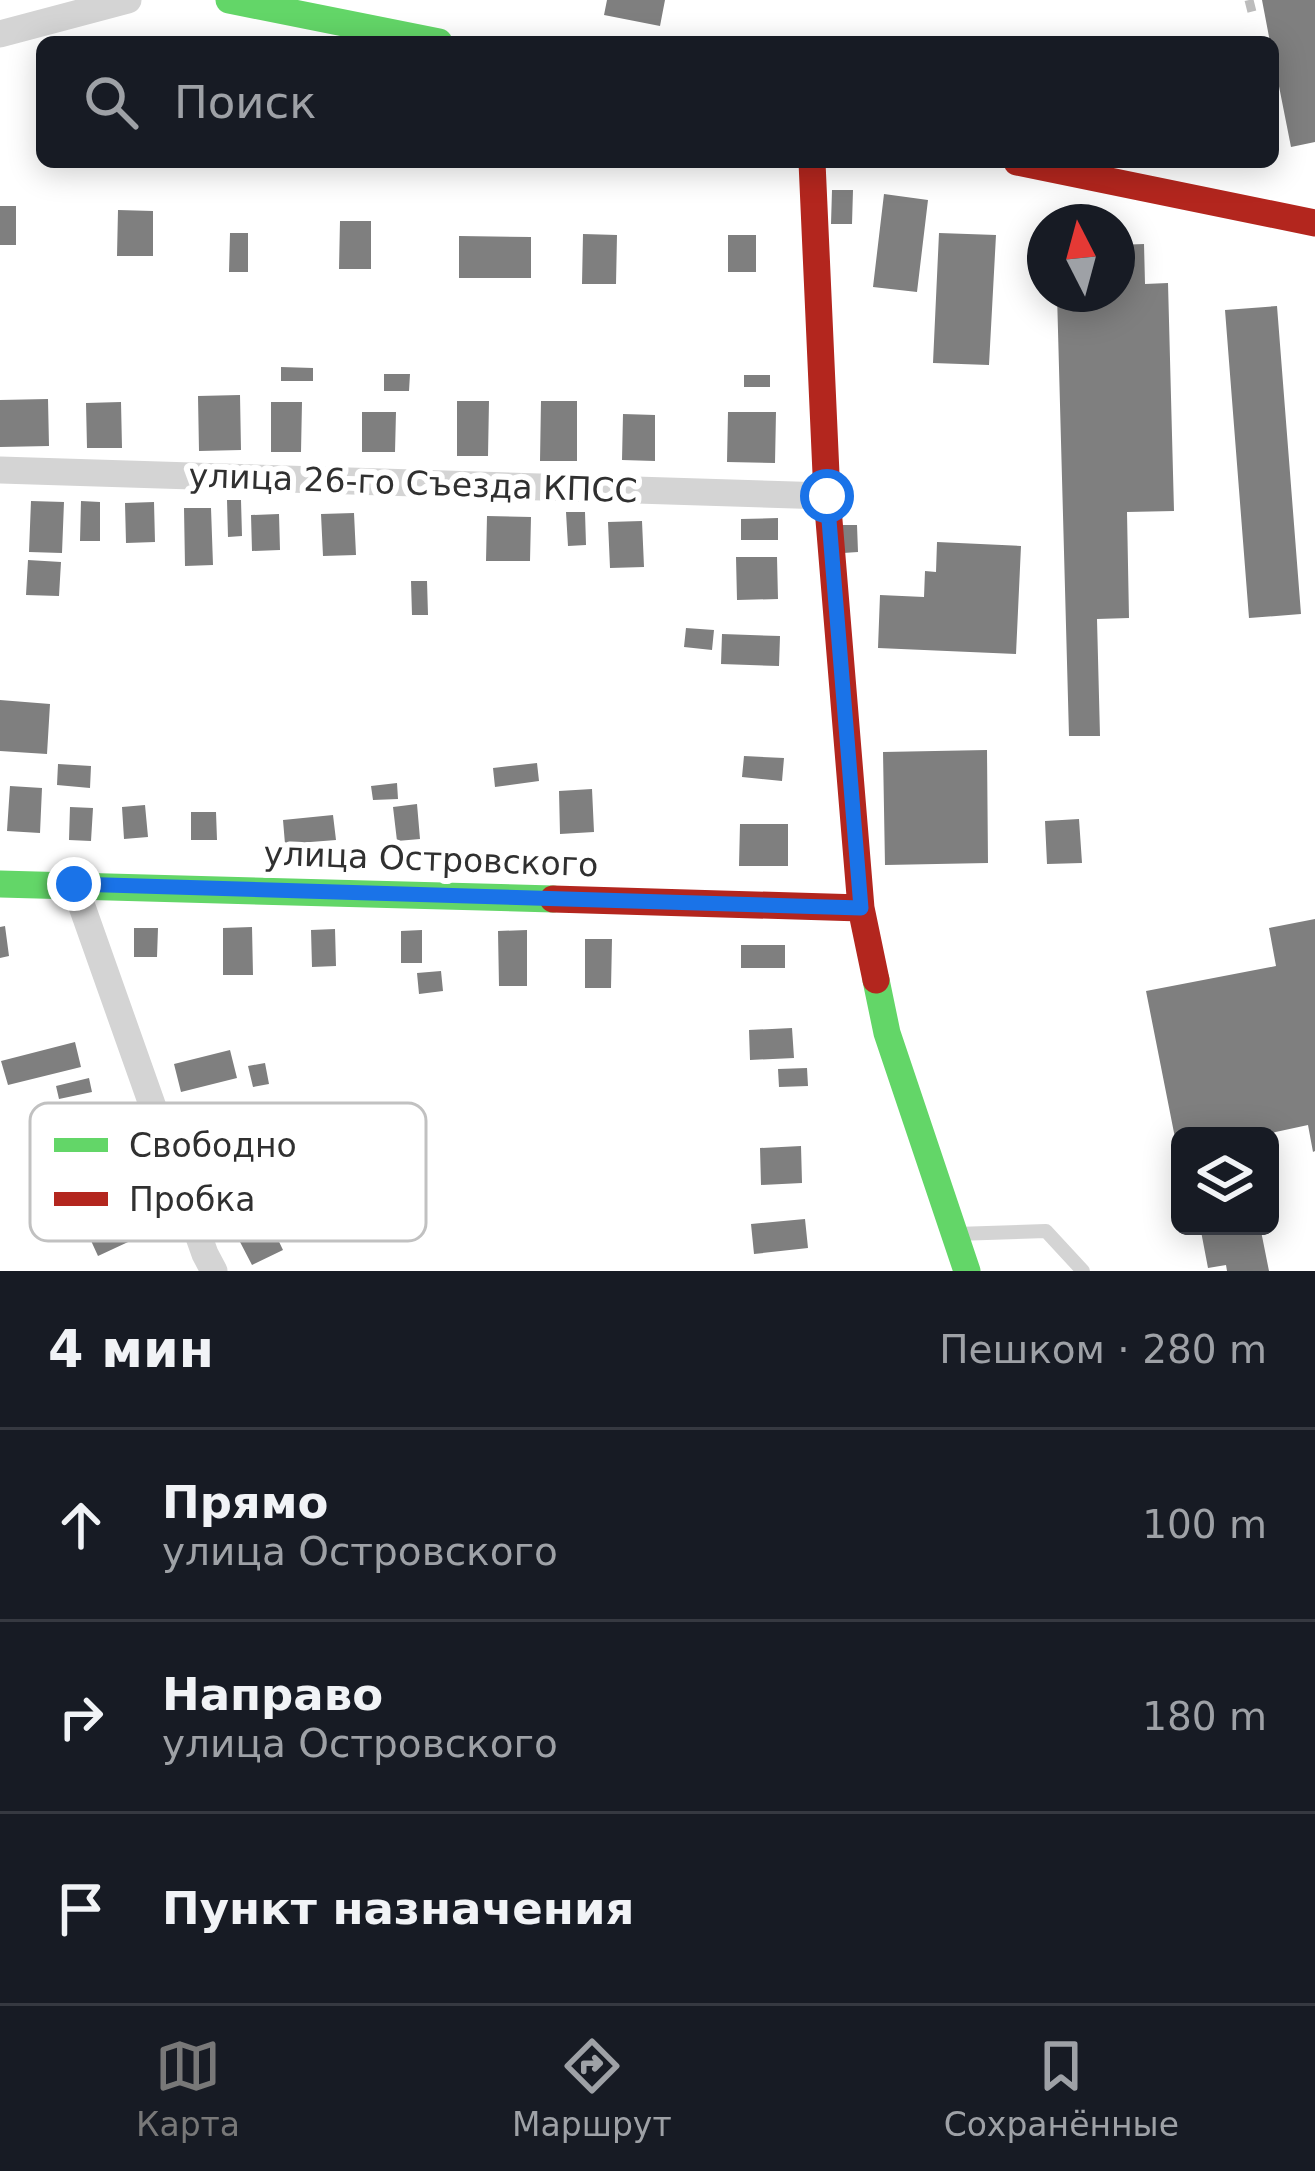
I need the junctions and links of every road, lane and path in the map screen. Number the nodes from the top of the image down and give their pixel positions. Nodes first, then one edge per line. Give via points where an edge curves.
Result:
1 (128, 0) edge
2 (229, 0) edge
3 (0, 34) edge
4 (410, 36) edge
5 (812, 168) edge
6 (1046, 168) edge
7 (1315, 223) edge
8 (0, 470) edge
9 (827, 496) junction
10 (0, 884) edge
11 (74, 884) junction
12 (861, 908) junction
13 (152, 1103) edge
14 (955, 1234) junction
15 (200, 1241) edge
16 (214, 1271) edge
17 (967, 1271) edge
18 (1083, 1271) edge

1 - 3 street
2 - 4 street
5 - 9 street
6 - 7 street
8 - 9 street, улица 26-го Съезда КПСС
9 - 12 street
10 - 11 street, улица Островского
11 - 12 street, улица Островского
11 - 13 street
12 - 14 street via 887,1033
14 - 17 street
14 - 18 lane via 1046,1231
15 - 16 street

